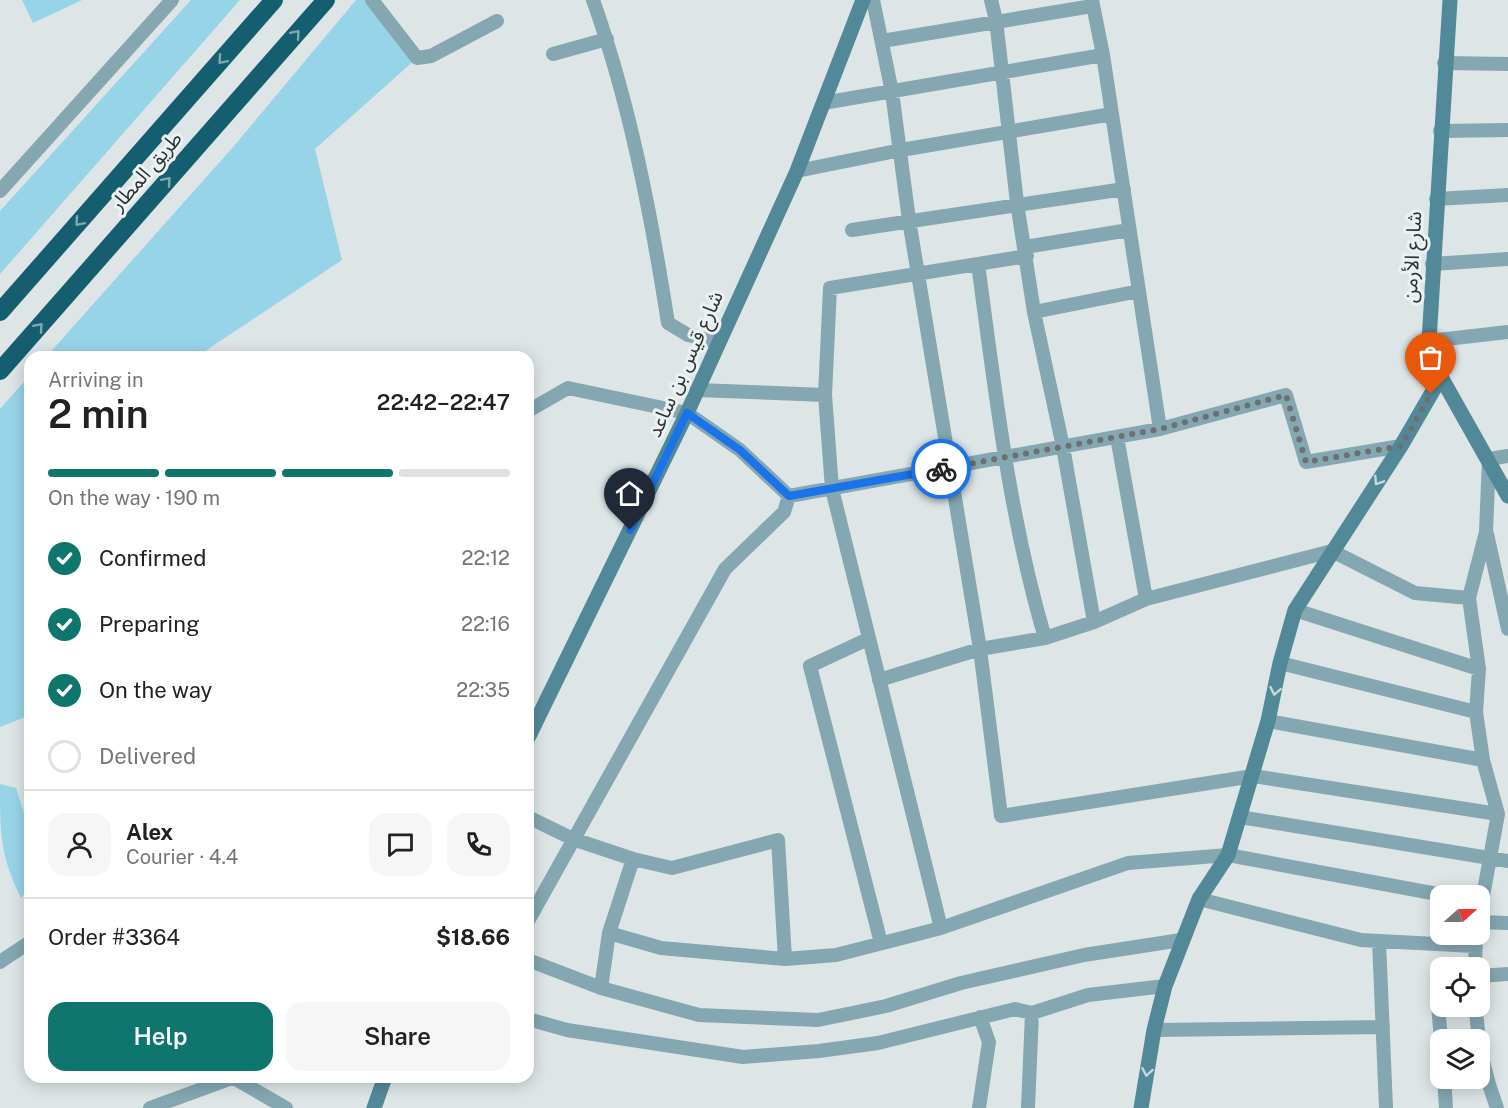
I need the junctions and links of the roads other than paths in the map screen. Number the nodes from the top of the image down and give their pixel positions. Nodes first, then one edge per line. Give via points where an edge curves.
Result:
1 (172, 0) edge
2 (274, 0) edge
3 (326, 0) edge
4 (372, 0) edge
5 (593, 0) edge
6 (863, 0) edge
7 (873, 0) edge
8 (991, 0) edge
9 (1450, 0) edge
10 (1092, 3) edge
11 (996, 20) junction
12 (497, 21) dead end
13 (607, 39) junction
14 (882, 41) junction
15 (553, 54) dead end
16 (1103, 55) junction
17 (1444, 63) junction
18 (1508, 64) edge
19 (1002, 73) junction
20 (892, 92) junction
21 (823, 103) junction
22 (1112, 114) junction
23 (1508, 130) edge
24 (1010, 131) junction
25 (1440, 131) junction
26 (901, 150) junction
27 (797, 171) junction
28 (1124, 189) junction
29 (0, 191) edge
30 (1508, 195) edge
31 (1436, 199) junction
32 (1017, 203) junction
33 (909, 220) junction
34 (852, 230) dead end
35 (1129, 230) junction
36 (1026, 251) junction
37 (1508, 259) edge
38 (978, 264) junction
39 (1432, 264) junction
40 (920, 273) junction
41 (1139, 291) junction
42 (0, 312) edge
43 (1034, 312) junction
44 (1508, 332) edge
45 (1429, 341) junction
46 (717, 342) junction
47 (0, 371) edge
48 (1441, 377) junction
49 (697, 390) junction
50 (825, 395) junction
51 (534, 407) edge
52 (687, 413) junction
53 (1160, 429) junction
54 (1117, 437) junction
55 (1401, 446) junction
56 (1063, 447) junction
57 (1508, 456) edge
58 (1004, 457) junction
59 (1489, 459) junction
60 (949, 467) junction
61 (832, 489) junction
62 (789, 496) junction
63 (1508, 496) edge
64 (1486, 532) junction
65 (1332, 551) junction
66 (1469, 598) junction
67 (1146, 599) junction
68 (1295, 610) junction
69 (1094, 622) junction
70 (1508, 629) edge
71 (1045, 638) junction
72 (868, 639) junction
73 (980, 649) junction
74 (1280, 663) junction
75 (1479, 669) junction
76 (879, 680) junction
77 (1476, 712) junction
78 (1268, 721) junction
79 (534, 726) edge
80 (1483, 760) junction
81 (1252, 776) junction
82 (1498, 814) junction
83 (1240, 817) junction
84 (534, 820) edge
85 (573, 839) junction
86 (1228, 855) junction
87 (1490, 858) junction
88 (633, 859) junction
89 (1508, 861) edge
90 (1484, 885) edge
91 (1430, 893) edge
92 (1199, 899) junction
93 (534, 910) edge
94 (1490, 921) edge
95 (1508, 923) edge
96 (941, 928) junction
97 (609, 933) junction
98 (1181, 940) junction
99 (1430, 940) edge
100 (1379, 941) junction
101 (881, 943) junction
102 (24, 946) edge
103 (785, 959) junction
104 (0, 962) edge
105 (534, 962) edge
106 (1508, 974) edge
107 (1490, 975) edge
108 (1165, 986) junction
109 (601, 988) junction
110 (1032, 1012) junction
111 (980, 1017) junction
112 (1477, 1017) edge
113 (534, 1021) edge
114 (1383, 1027) junction
115 (1154, 1030) junction
116 (216, 1083) edge
117 (242, 1083) edge
118 (383, 1083) edge
119 (1445, 1089) edge
120 (150, 1108) edge
121 (286, 1108) edge
122 (374, 1108) edge
123 (974, 1108) edge
124 (979, 1108) edge
125 (1028, 1108) edge
126 (1141, 1108) edge
127 (1386, 1108) edge
128 (1446, 1108) edge
129 (1497, 1108) edge

1 - 29 street
2 -> 42 highway, طريق المطار
47 -> 3 highway, طريق المطار
4 - 12 street via 417,58 431,56
5 - 13 street
6 - 21 main road, شارع قيس بن ساعد
7 - 14 street
8 - 11 street
9 - 17 main road, شارع الأرمن
10 - 11 street
10 - 16 street
11 - 14 street
11 - 19 street
13 - 15 street
13 - 46 street via 650,210 668,323 688,335
14 - 20 street
16 - 19 street
16 - 22 street
17 - 18 street
17 - 25 main road, شارع الأرمن
19 - 20 street
19 - 24 street
20 - 21 street
20 - 26 street
21 - 27 main road, شارع قيس بن ساعد
22 - 24 street
22 - 28 street
23 - 25 street
24 - 26 street
24 - 32 street
25 - 31 main road, شارع الأرمن
26 - 27 street
26 - 33 street
27 - 46 main road, شارع قيس بن ساعد
28 - 32 street
28 - 35 street
30 - 31 street
31 - 39 main road, شارع الأرمن
32 - 33 street
32 - 36 street
33 - 34 street
33 - 40 street
35 - 36 street
35 - 41 street
36 - 38 street
36 - 43 street
37 - 39 street
38 - 40 street
38 - 58 street
39 - 45 main road, شارع الأرمن
40 - 50 street via 831,288
40 - 60 street
41 - 43 street
41 - 53 street
43 - 56 street
44 - 45 street
45 - 48 main road, شارع الأرمن
46 - 49 main road, شارع قيس بن ساعد
48 - 55 main road
48 - 59 main road, شارع الأرمن
49 - 50 street
49 - 52 main road, شارع قيس بن ساعد
50 - 61 street
51 - 52 street via 568,387
52 - 62 street via 740,450
52 - 79 main road, شارع قيس بن ساعد
53 - 54 street
53 - 55 street via 1286,395 1306,462
54 - 56 street
54 - 67 street
55 -> 65 main road
56 - 58 street
56 - 69 street
57 - 59 street
58 - 60 street
58 - 71 street via 1028,582
59 - 63 main road, شارع الأرمن
59 - 64 street
60 - 61 street
60 - 73 street
61 - 62 street
61 - 72 street
62 - 85 street via 784,512 725,568
64 - 66 street
64 - 70 street
65 - 66 street via 1415,593
65 - 67 street
65 - 68 main road
66 - 75 street
67 - 69 street
68 - 74 main road
68 - 75 street
69 - 71 street
71 - 73 street
72 - 76 street
72 - 101 street via 810,666
73 - 76 street
73 - 81 street via 1001,816
74 - 77 street
74 -> 78 main road
75 - 77 street
76 - 96 street
77 - 80 street
78 - 80 street
78 - 81 main road
80 - 82 street
81 - 82 street
81 - 83 main road
82 - 87 street
83 - 86 main road
83 - 87 street
84 - 85 street
85 - 88 street
85 - 93 street
86 - 91 street
86 - 92 main road
86 - 96 street via 1128,863
87 - 89 street
87 - 90 street
88 - 97 street
88 - 103 street via 672,868 778,840
92 - 98 main road
92 - 100 street via 1361,940
94 - 95 street
96 - 101 street
97 - 103 street via 661,948
97 - 109 street
98 - 108 main road
98 - 109 street via 1084,955 818,1020 699,1015
99 - 100 street
100 - 114 street
101 - 103 street via 836,955
102 - 104 street
105 - 109 street
106 - 107 street
108 - 110 street via 1088,995
108 - 115 main road
110 - 111 street via 1015,1009
110 - 125 street
111 - 113 street via 878,1043 743,1057 567,1030
111 - 124 street via 989,1042
112 - 129 street via 1486,1073
114 - 115 street
114 - 127 street
115 -> 126 main road
116 - 120 street
117 - 121 street
118 - 122 main road
119 - 128 street
123 - 124 street

